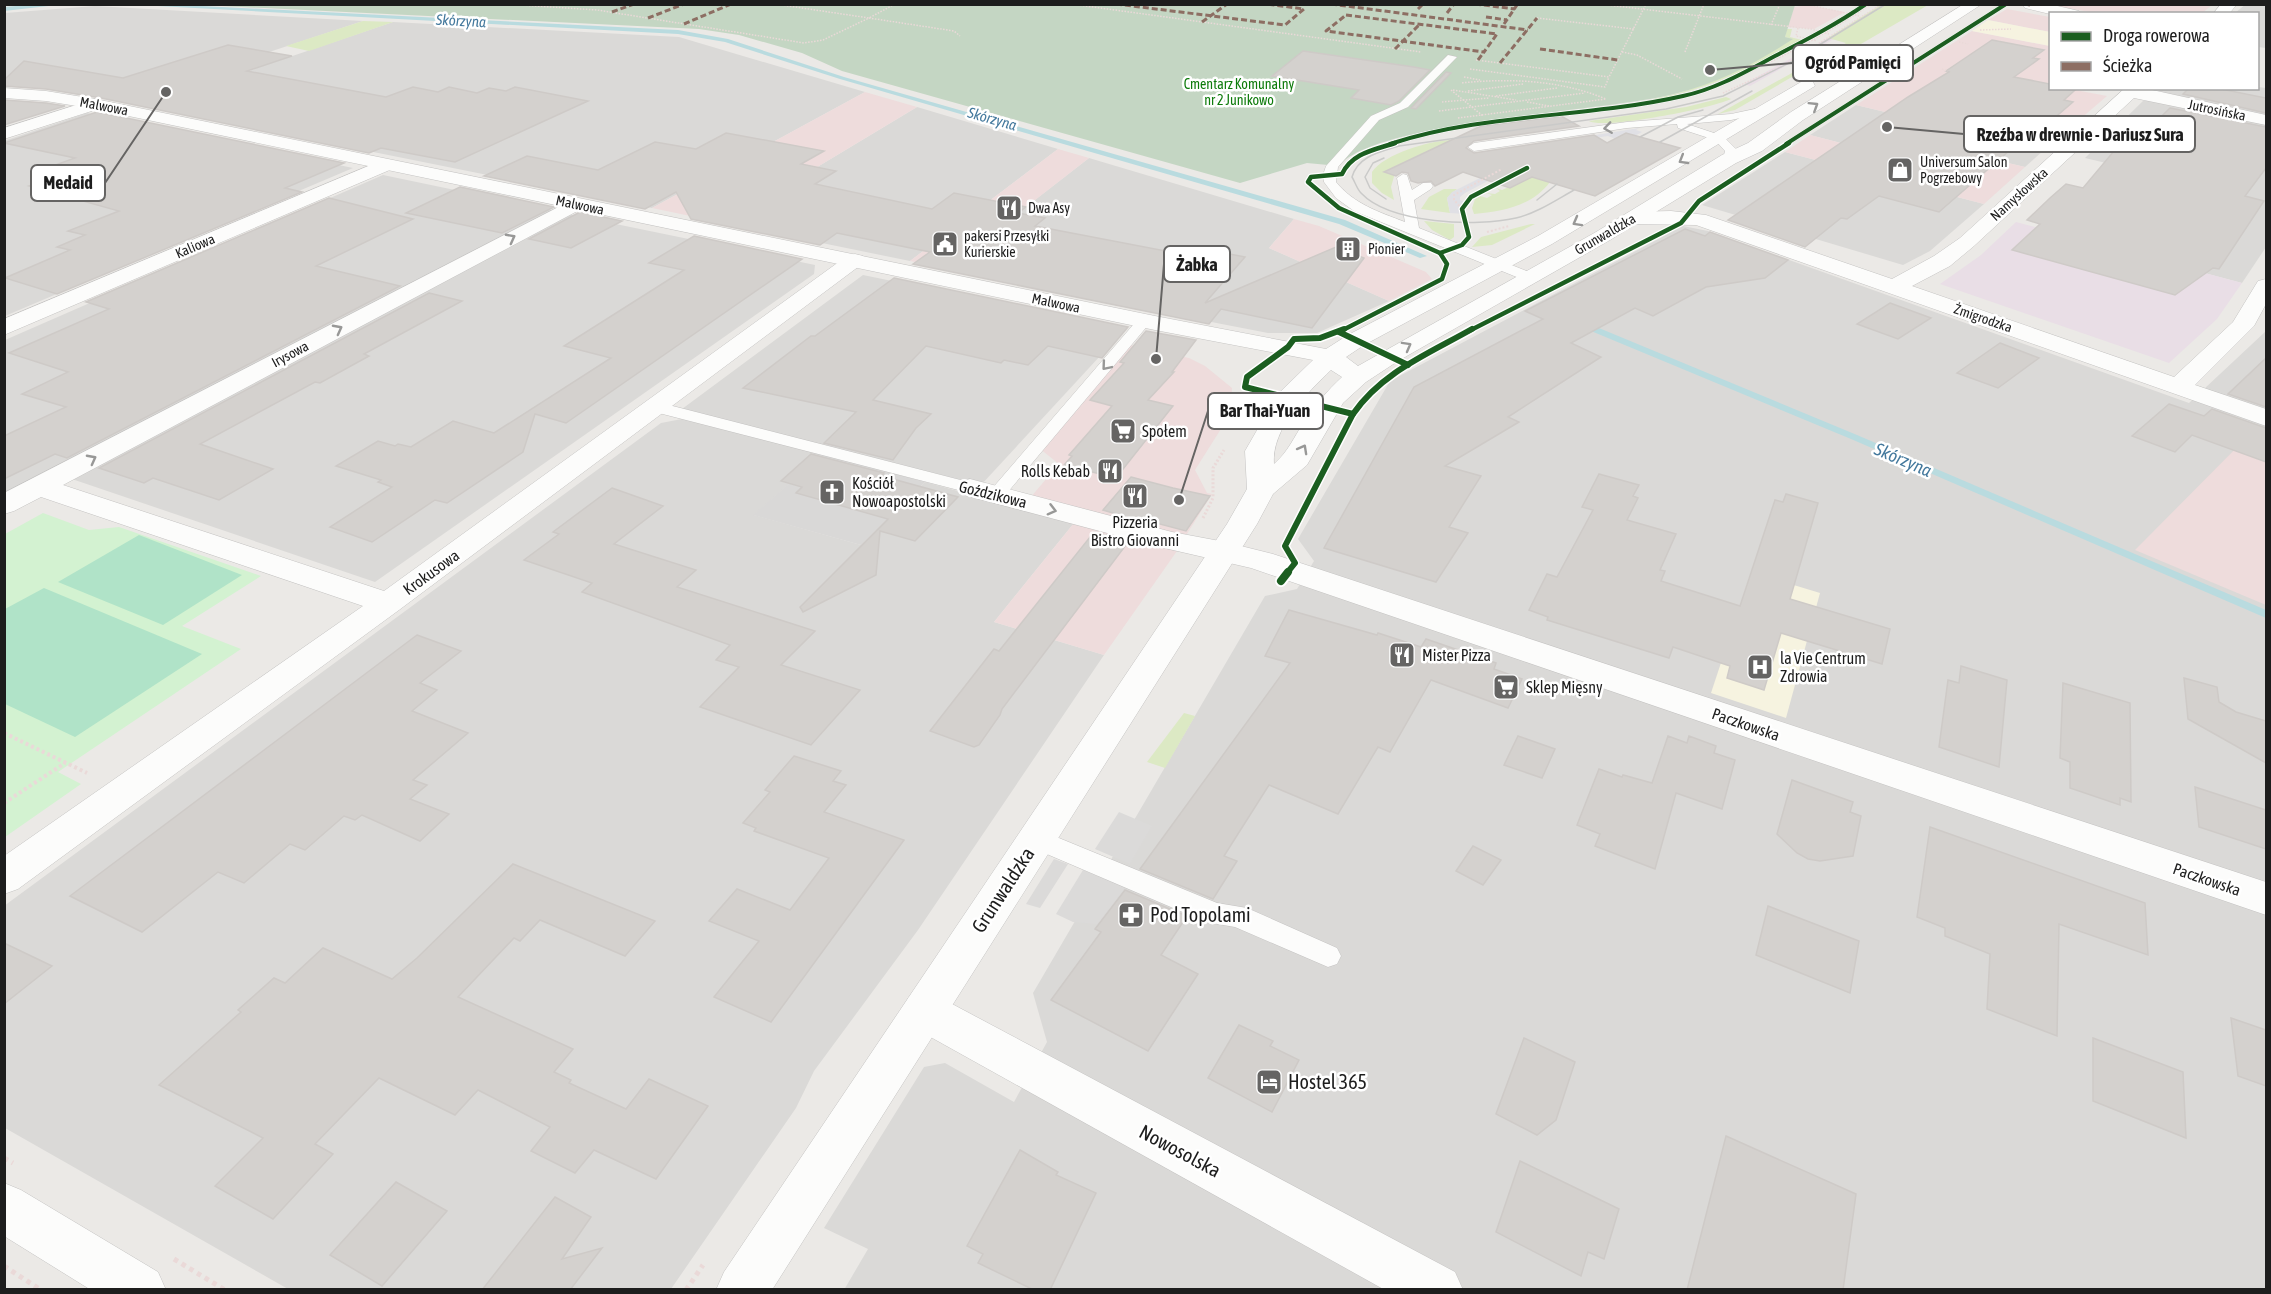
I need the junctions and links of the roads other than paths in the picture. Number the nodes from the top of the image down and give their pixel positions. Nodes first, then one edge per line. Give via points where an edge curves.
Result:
1 (1975, 4) edge
2 (2030, 6) edge
3 (2062, 12) edge
4 (1447, 61) road end
5 (1818, 79) dead end
6 (2133, 90) edge
7 (4, 93) edge
8 (95, 104) junction
9 (1769, 109) junction
10 (2266, 120) edge
11 (1662, 122) junction
12 (4, 134) edge
13 (1719, 138) junction
14 (1526, 139) junction
15 (1474, 147) dead end
16 (1495, 153) dead end
17 (1729, 159) junction
18 (385, 165) junction
19 (1403, 178) dead end
20 (1427, 186) dead end
21 (1671, 195) junction
22 (1407, 200) junction
23 (576, 204) junction
24 (1633, 218) junction
25 (1699, 219) junction
26 (1413, 230) junction
27 (855, 261) junction
28 (1497, 265) junction
29 (1529, 278) junction
30 (2266, 286) edge
31 (1893, 287) junction
32 (1150, 322) junction
33 (4, 328) edge
34 (1330, 357) junction
35 (1357, 377) junction
36 (1306, 378) junction
37 (2178, 387) junction
38 (657, 407) junction
39 (2266, 418) edge
40 (40, 486) junction
41 (1261, 489) junction
42 (983, 492) junction
43 (4, 506) edge
44 (1225, 551) junction
45 (388, 603) junction
46 (1037, 839) junction
47 (4, 878) edge
48 (2266, 899) edge
49 (1328, 956) dead end
50 (924, 1011) junction
51 (4, 1207) edge
52 (140, 1290) edge
53 (742, 1290) edge
54 (1437, 1290) edge

17 -> 1 street, Grunwaldzka via 1755,147 1797,116
2 - 3 street
4 - 26 lane via 1404,105 1375,118 1335,161 1329,174 1340,195 1359,208
5 - 9 street, Grunwaldzka
6 - 10 street, Jutrosińska
6 - 31 street, Namysłowska via 1967,242 1942,261
7 - 8 street, Malwowa
8 - 12 street
8 - 18 street, Malwowa
9 - 11 lane via 1731,117
9 - 13 street, Grunwaldzka
11 - 13 lane
11 -> 14 lane
13 - 17 lane via 1731,150
13 -> 28 street, Grunwaldzka via 1628,194
14 - 15 lane
14 - 16 lane
17 - 21 street, Grunwaldzka
18 - 23 street, Malwowa
18 - 33 street, Kaliowa
19 - 22 lane
20 - 22 lane
21 - 24 street, Grunwaldzka
21 - 25 street, Żmigrodzka
22 - 26 lane
23 - 27 street, Malwowa
40 -> 23 street, Irysowa
24 - 25 street, Żmigrodzka
24 - 29 street, Grunwaldzka
25 - 31 street, Żmigrodzka
26 - 28 lane
27 - 32 street, Malwowa
27 - 38 street, Krokusowa
28 - 29 lane
28 - 34 street, Grunwaldzka
35 -> 29 street, Grunwaldzka
30 - 37 street via 2242,326
31 - 37 street, Żmigrodzka
32 - 34 street, Malwowa
32 - 36 street, Malwowa
32 -> 42 lane
34 - 35 street, Malwowa
34 - 36 street, Grunwaldzka
35 - 36 street, Malwowa
41 -> 35 street, Grunwaldzka via 1297,459 1326,408
36 - 41 street, Grunwaldzka via 1287,399 1259,451
37 - 39 street, Żmigrodzka
38 - 42 lane, Goździkowa
38 - 45 street, Krokusowa
40 - 43 street, Irysowa
40 - 45 street
41 - 44 street, Grunwaldzka
42 -> 44 street, Goździkowa
44 - 46 street, Grunwaldzka
44 - 48 street, Paczkowska
45 - 47 street, Krokusowa
46 - 49 lane via 1215,914 1238,916
46 - 50 street, Grunwaldzka
50 - 53 street, Grunwaldzka
50 - 54 street, Nowosolska
51 - 52 street

